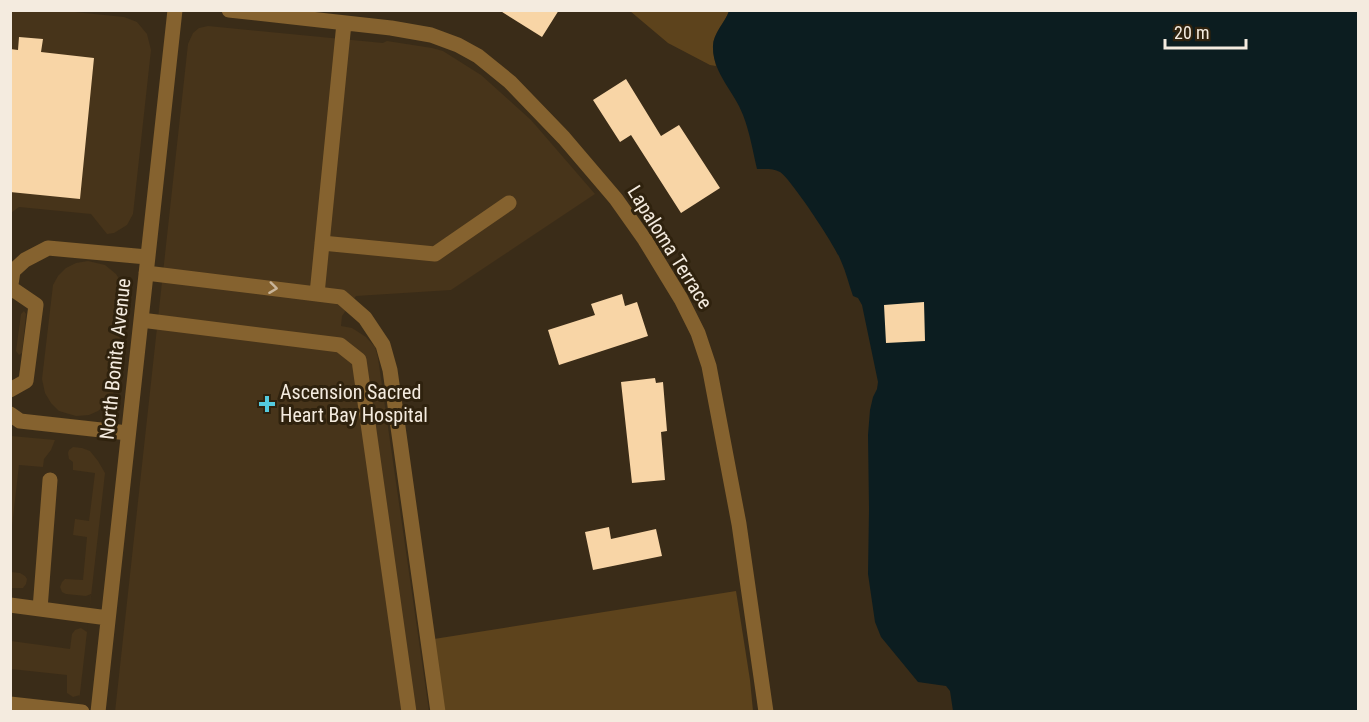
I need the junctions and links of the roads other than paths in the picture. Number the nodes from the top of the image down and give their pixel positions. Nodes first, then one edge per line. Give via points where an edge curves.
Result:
1 (175, 10) edge
2 (229, 10) edge
3 (344, 22) junction
4 (509, 203) dead end
5 (322, 243) junction
6 (147, 257) junction
7 (146, 273) junction
8 (11, 290) edge
9 (317, 294) junction
10 (141, 320) junction
11 (10, 390) edge
12 (10, 414) edge
13 (128, 433) junction
14 (50, 480) dead end
15 (10, 605) edge
16 (40, 609) junction
17 (108, 618) junction
18 (10, 704) edge
19 (82, 711) edge
20 (98, 711) edge
21 (409, 711) edge
22 (438, 711) edge
23 (765, 711) edge

1 - 6 street, North Bonita Avenue
2 - 3 street, Lapaloma Terrace
3 - 5 street
3 - 23 street, Lapaloma Terrace via 422,33 451,41 478,56 510,82 585,161 630,217 670,281 698,333 709,366 744,552
4 - 5 street via 435,254
5 - 9 street
6 - 7 street, North Bonita Avenue
6 - 8 street via 48,248 13,271
7 -> 9 street
7 - 10 street, North Bonita Avenue
8 - 11 street via 36,305 26,381
9 - 22 street via 341,297 365,318 383,345 388,362
10 - 13 street, North Bonita Avenue
10 - 21 street via 340,345 359,360
12 - 13 street via 20,421
13 - 17 street, North Bonita Avenue
14 - 16 street
15 - 16 street
16 - 17 street
17 - 20 street, North Bonita Avenue
18 - 19 street

